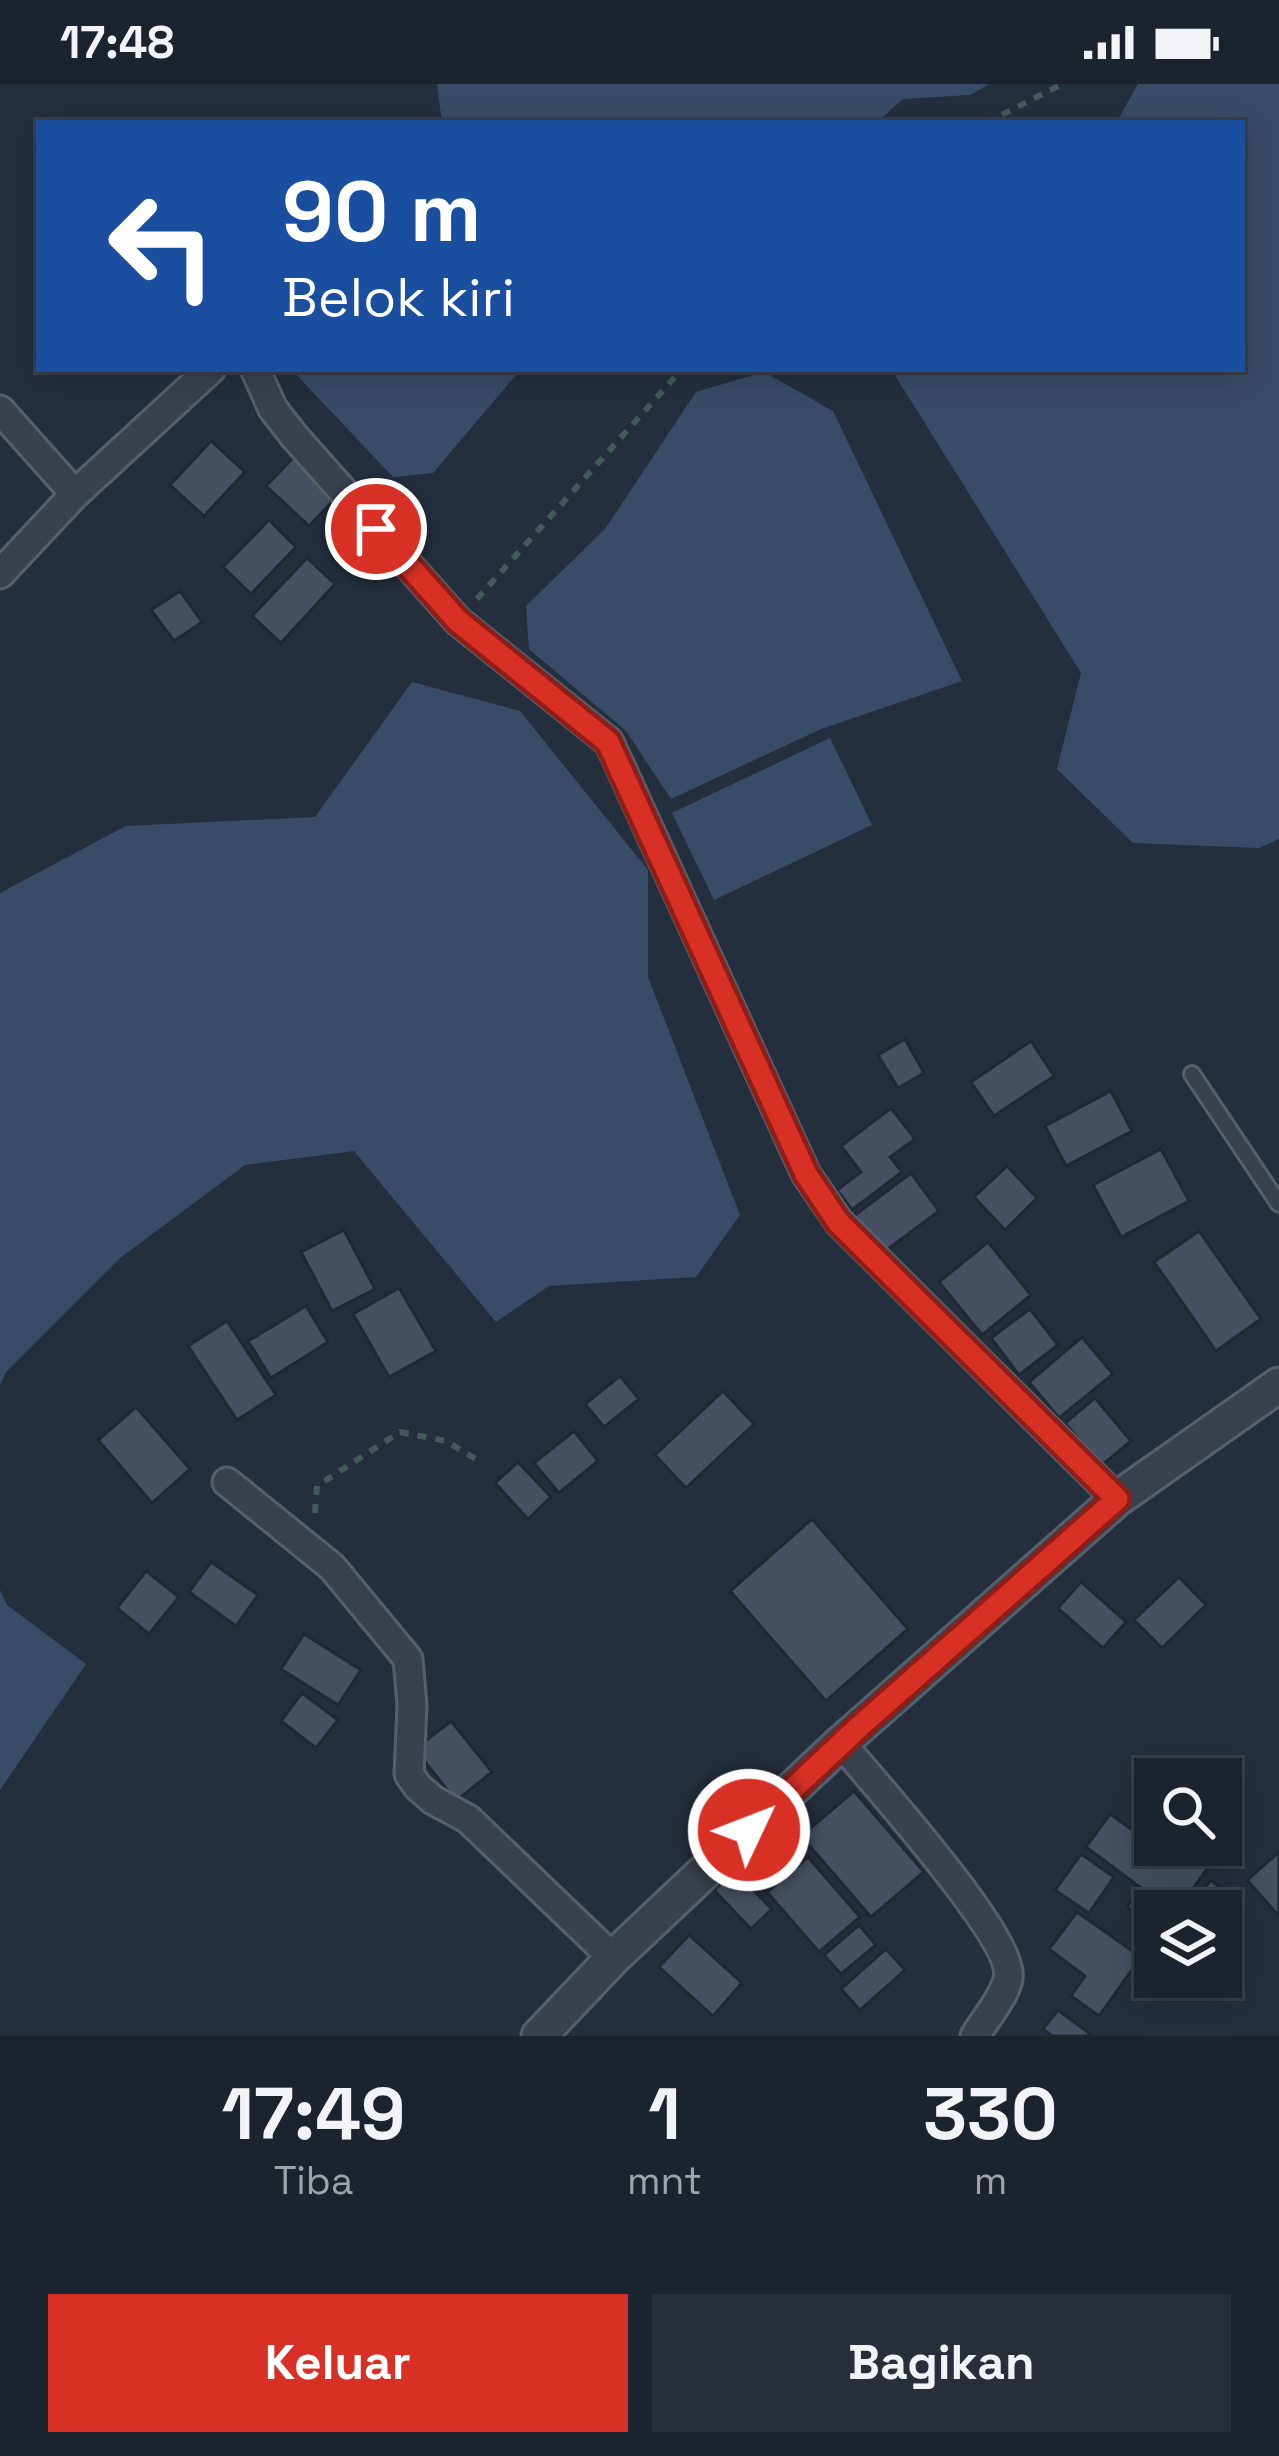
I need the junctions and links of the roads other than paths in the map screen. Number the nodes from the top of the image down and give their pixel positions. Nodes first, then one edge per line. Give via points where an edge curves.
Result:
1 (208, 372) edge
2 (256, 372) edge
3 (0, 410) edge
4 (75, 494) junction
5 (0, 574) edge
6 (1192, 1074) dead end
7 (1279, 1204) edge
8 (1279, 1385) edge
9 (227, 1482) dead end
10 (1117, 1499) junction
11 (841, 1743) junction
12 (613, 1958) junction
13 (539, 2036) edge
14 (975, 2036) edge

1 - 4 street
2 - 10 street via 294,436 458,621 608,742 806,1174 838,1222
3 - 4 street
4 - 5 street
6 - 7 lane
8 - 10 street
9 - 12 street via 312,1548 408,1659 409,1774 418,1787 468,1820
10 - 11 street
11 - 12 street
11 - 14 street via 1007,1958 1008,1979
12 - 13 street

